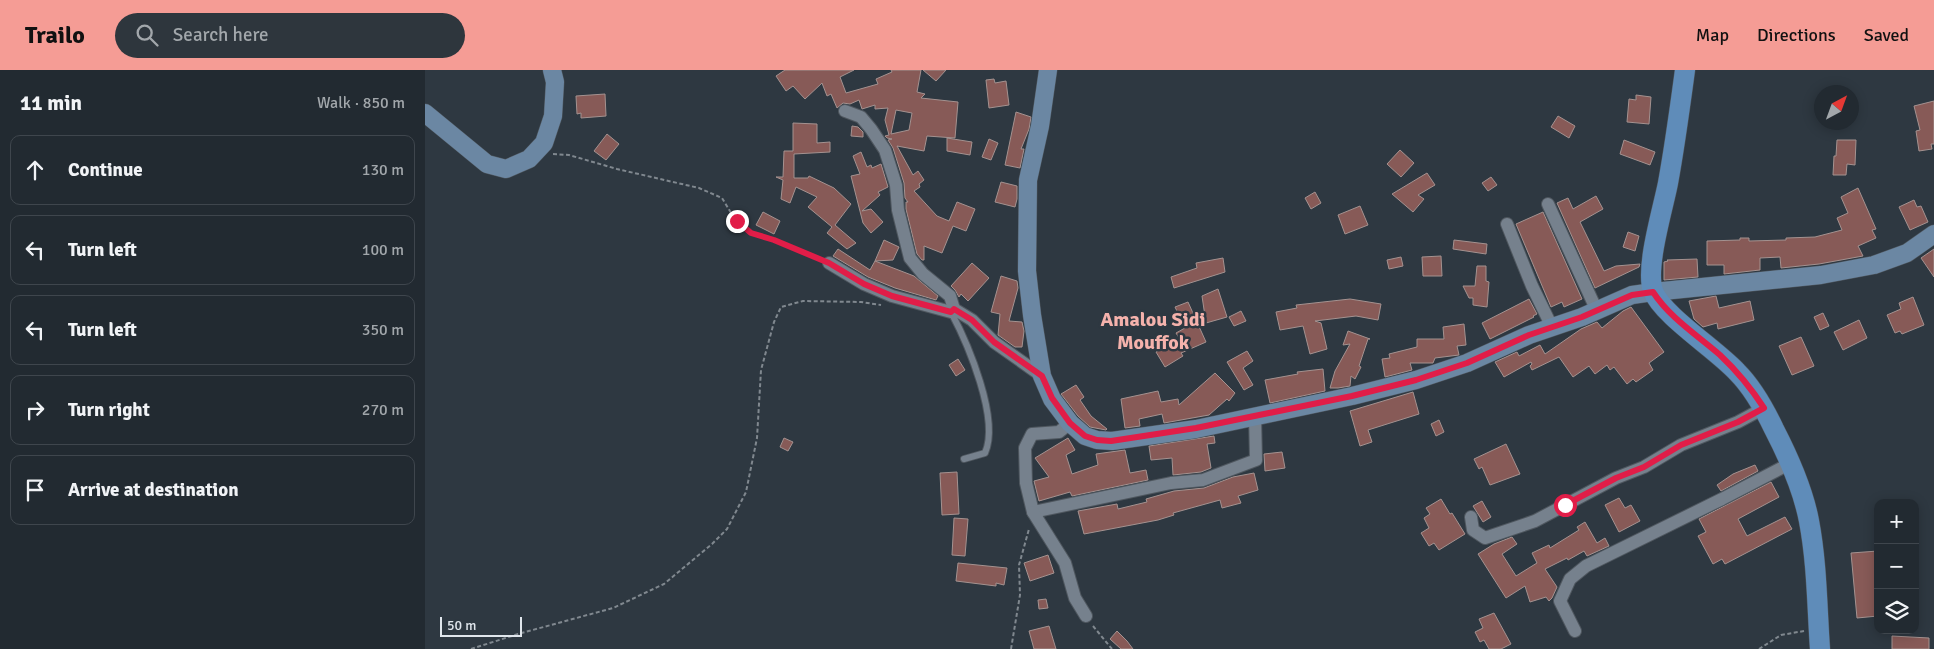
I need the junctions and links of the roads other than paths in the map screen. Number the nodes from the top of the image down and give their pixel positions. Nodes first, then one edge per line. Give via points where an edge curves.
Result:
1 (552, 70) edge
2 (1049, 70) edge
3 (1685, 70) edge
4 (845, 111) dead end
5 (425, 113) edge
6 (1549, 204) dead end
7 (1507, 224) dead end
8 (1934, 234) edge
9 (829, 263) road end
10 (1653, 292) junction
11 (953, 311) junction
12 (1597, 311) junction
13 (1553, 327) junction
14 (1042, 376) junction
15 (1764, 408) junction
16 (1255, 416) junction
17 (1070, 423) junction
18 (964, 459) dead end
19 (1791, 463) junction
20 (1033, 512) junction
21 (1471, 518) dead end
22 (1086, 616) road end
23 (1575, 631) dead end
24 (1819, 649) edge

1 - 5 street via 555,82 553,116 544,143 529,159 506,169 487,164
2 - 14 street via 1028,180 1026,217 1027,271
3 - 10 main road via 1669,181 1652,262
4 - 11 street via 861,117 885,150 896,185 898,210 910,258 923,274 950,296
6 - 12 street
7 - 13 street via 1531,286
8 - 10 street via 1907,254 1874,265 1813,276
9 - 11 street via 892,296
10 - 12 street via 1632,295
10 - 15 main road via 1661,305 1737,371
11 - 14 street via 972,320 994,342
11 - 18 lane via 983,390 987,417 989,444 985,453
12 - 13 street
13 - 16 street via 1467,363 1416,380
14 - 17 street via 1052,398
15 - 19 main road
15 - 21 street via 1681,445 1535,521 1485,538 1473,530
16 - 17 street via 1111,441 1085,436
16 - 20 street via 1256,460 1203,480 1171,483
17 - 20 street via 1059,432 1032,434 1025,448 1026,482
19 - 23 street via 1586,566 1570,579 1560,601
19 - 24 main road via 1809,519 1815,557
20 - 22 street via 1065,563 1075,598

